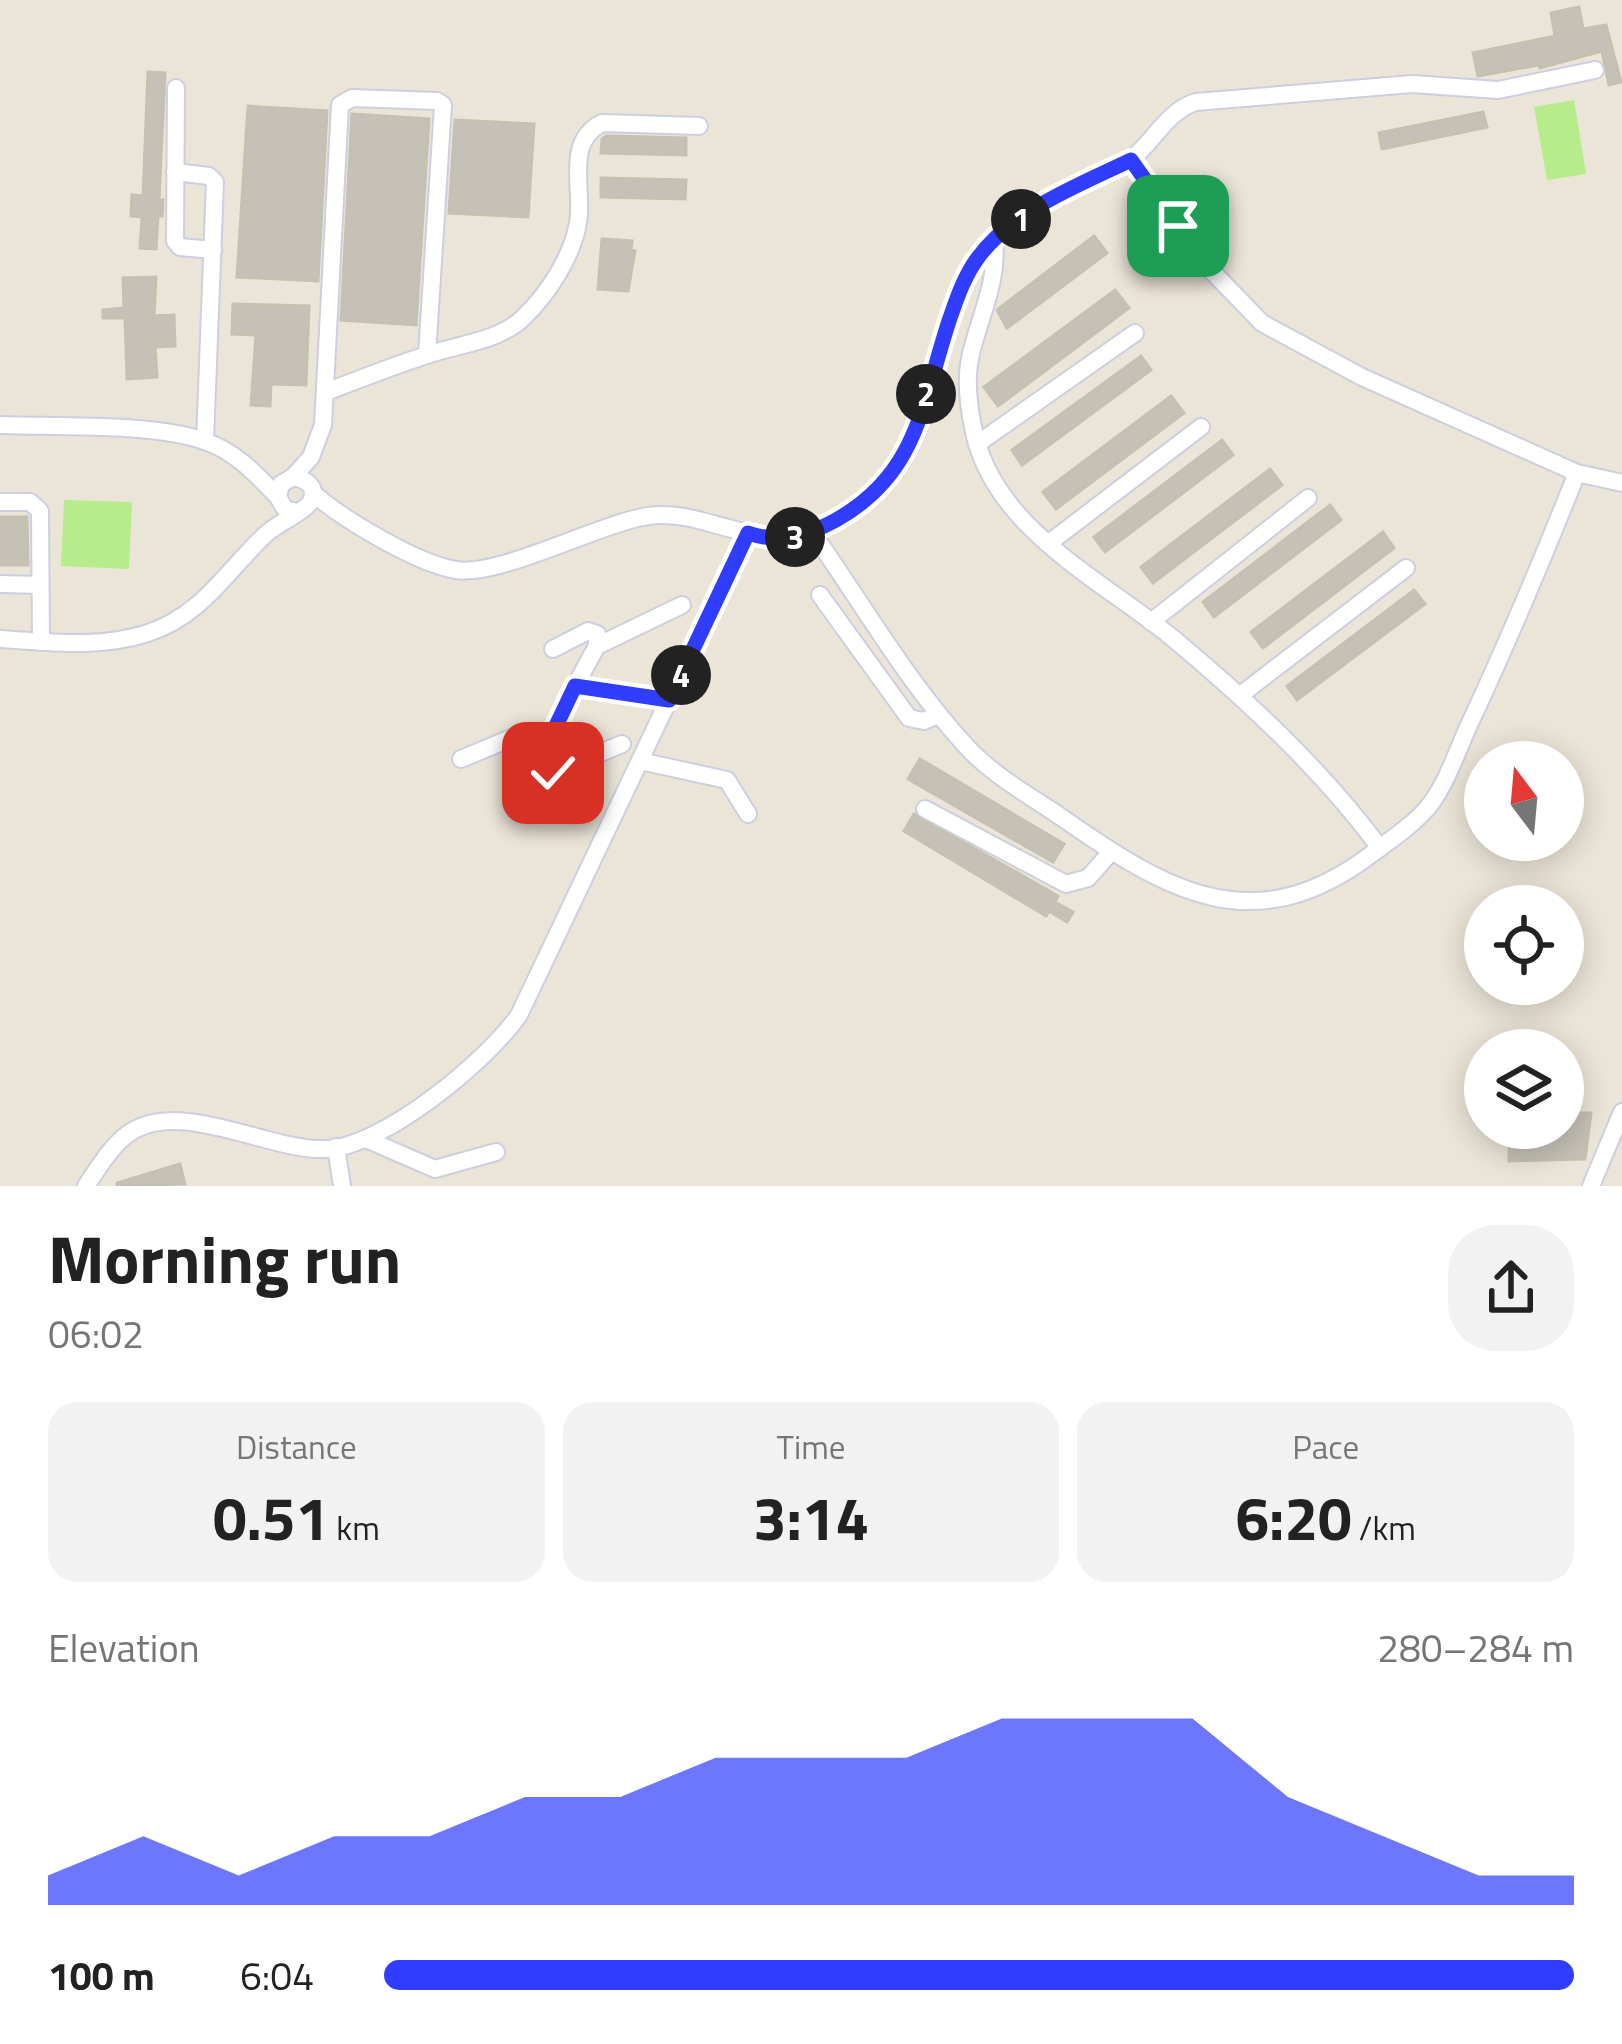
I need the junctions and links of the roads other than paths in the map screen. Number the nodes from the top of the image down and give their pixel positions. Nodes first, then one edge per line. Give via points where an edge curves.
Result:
1 (1595, 70) dead end
2 (176, 88) dead end
3 (699, 126) dead end
4 (1131, 160) junction
5 (175, 172) junction
6 (994, 239) junction
7 (213, 250) junction
8 (1135, 333) dead end
9 (427, 355) junction
10 (326, 392) junction
11 (0, 424) edge
12 (1201, 427) dead end
13 (205, 441) junction
14 (977, 444) junction
15 (311, 457) junction
16 (248, 465) junction
17 (1576, 473) junction
18 (292, 477) junction
19 (1622, 483) edge
20 (313, 491) junction
21 (278, 498) junction
22 (1308, 498) dead end
23 (0, 502) edge
24 (299, 511) junction
25 (338, 516) junction
26 (812, 532) junction
27 (748, 533) junction
28 (266, 534) junction
29 (1049, 543) junction
30 (1406, 568) dead end
31 (0, 584) edge
32 (40, 585) junction
33 (820, 595) dead end
34 (682, 604) dead end
35 (867, 611) junction
36 (1151, 622) junction
37 (843, 627) junction
38 (0, 639) edge
39 (41, 642) junction
40 (597, 646) junction
41 (553, 649) dead end
42 (575, 686) junction
43 (1239, 696) junction
44 (669, 700) junction
45 (938, 715) junction
46 (553, 733) junction
47 (622, 744) dead end
48 (461, 759) dead end
49 (640, 761) junction
50 (925, 809) dead end
51 (748, 814) dead end
52 (1380, 848) junction
53 (1111, 852) junction
54 (1622, 1112) edge
55 (366, 1139) junction
56 (337, 1148) junction
57 (496, 1151) dead end
58 (437, 1178) edge
59 (86, 1186) edge
60 (342, 1186) edge
61 (1592, 1186) edge

1 - 4 street via 1498,90 1376,86 1196,102
2 - 5 street
3 - 9 street via 602,123 590,130 579,149 579,222 551,284 501,333
4 - 6 street
4 - 17 street via 1202,261 1262,323
5 - 7 street via 176,244
5 - 7 street via 214,182
6 - 14 street via 995,276 970,360
6 - 26 street via 961,287 904,456 854,510
7 - 13 street
8 - 14 street
9 - 10 street
9 - 10 street via 443,106 352,98 340,105
10 - 15 street
11 - 13 street
12 - 29 street
13 - 16 street
14 - 29 street via 1004,497
15 - 18 street
15 - 20 street
16 - 18 street
16 - 21 street
17 - 19 street
17 - 52 street via 1439,788
18 - 20 street
18 - 21 street via 280,484
20 - 24 street
20 - 25 street
21 - 24 street
21 - 28 street
22 - 36 street
23 - 32 street via 38,507
24 - 25 street
24 - 28 street
25 - 27 street via 437,564 470,571 658,515
26 - 27 street via 777,539
26 - 35 street
27 - 44 street
28 - 39 street via 184,617 112,641
29 - 36 street
30 - 43 street
31 - 32 street
32 - 39 street
33 - 37 street
34 - 40 street
35 - 37 street
35 - 45 street
36 - 43 street
37 - 45 street via 909,718
38 - 39 street
40 - 41 street via 597,634 588,631
40 - 42 street
42 - 44 street
42 - 46 street
43 - 52 street
44 - 49 street
45 - 53 street via 980,760
46 - 47 street via 543,754 553,773
46 - 48 street via 526,732
49 - 51 street via 728,780
49 - 55 street via 506,1034 461,1076
50 - 53 street via 1066,884 1088,878
52 - 53 street via 1314,889 1250,901 1198,896
54 - 61 street
55 - 56 street
55 - 58 street
56 - 59 street via 152,1124 124,1138
56 - 60 street
57 - 58 street

